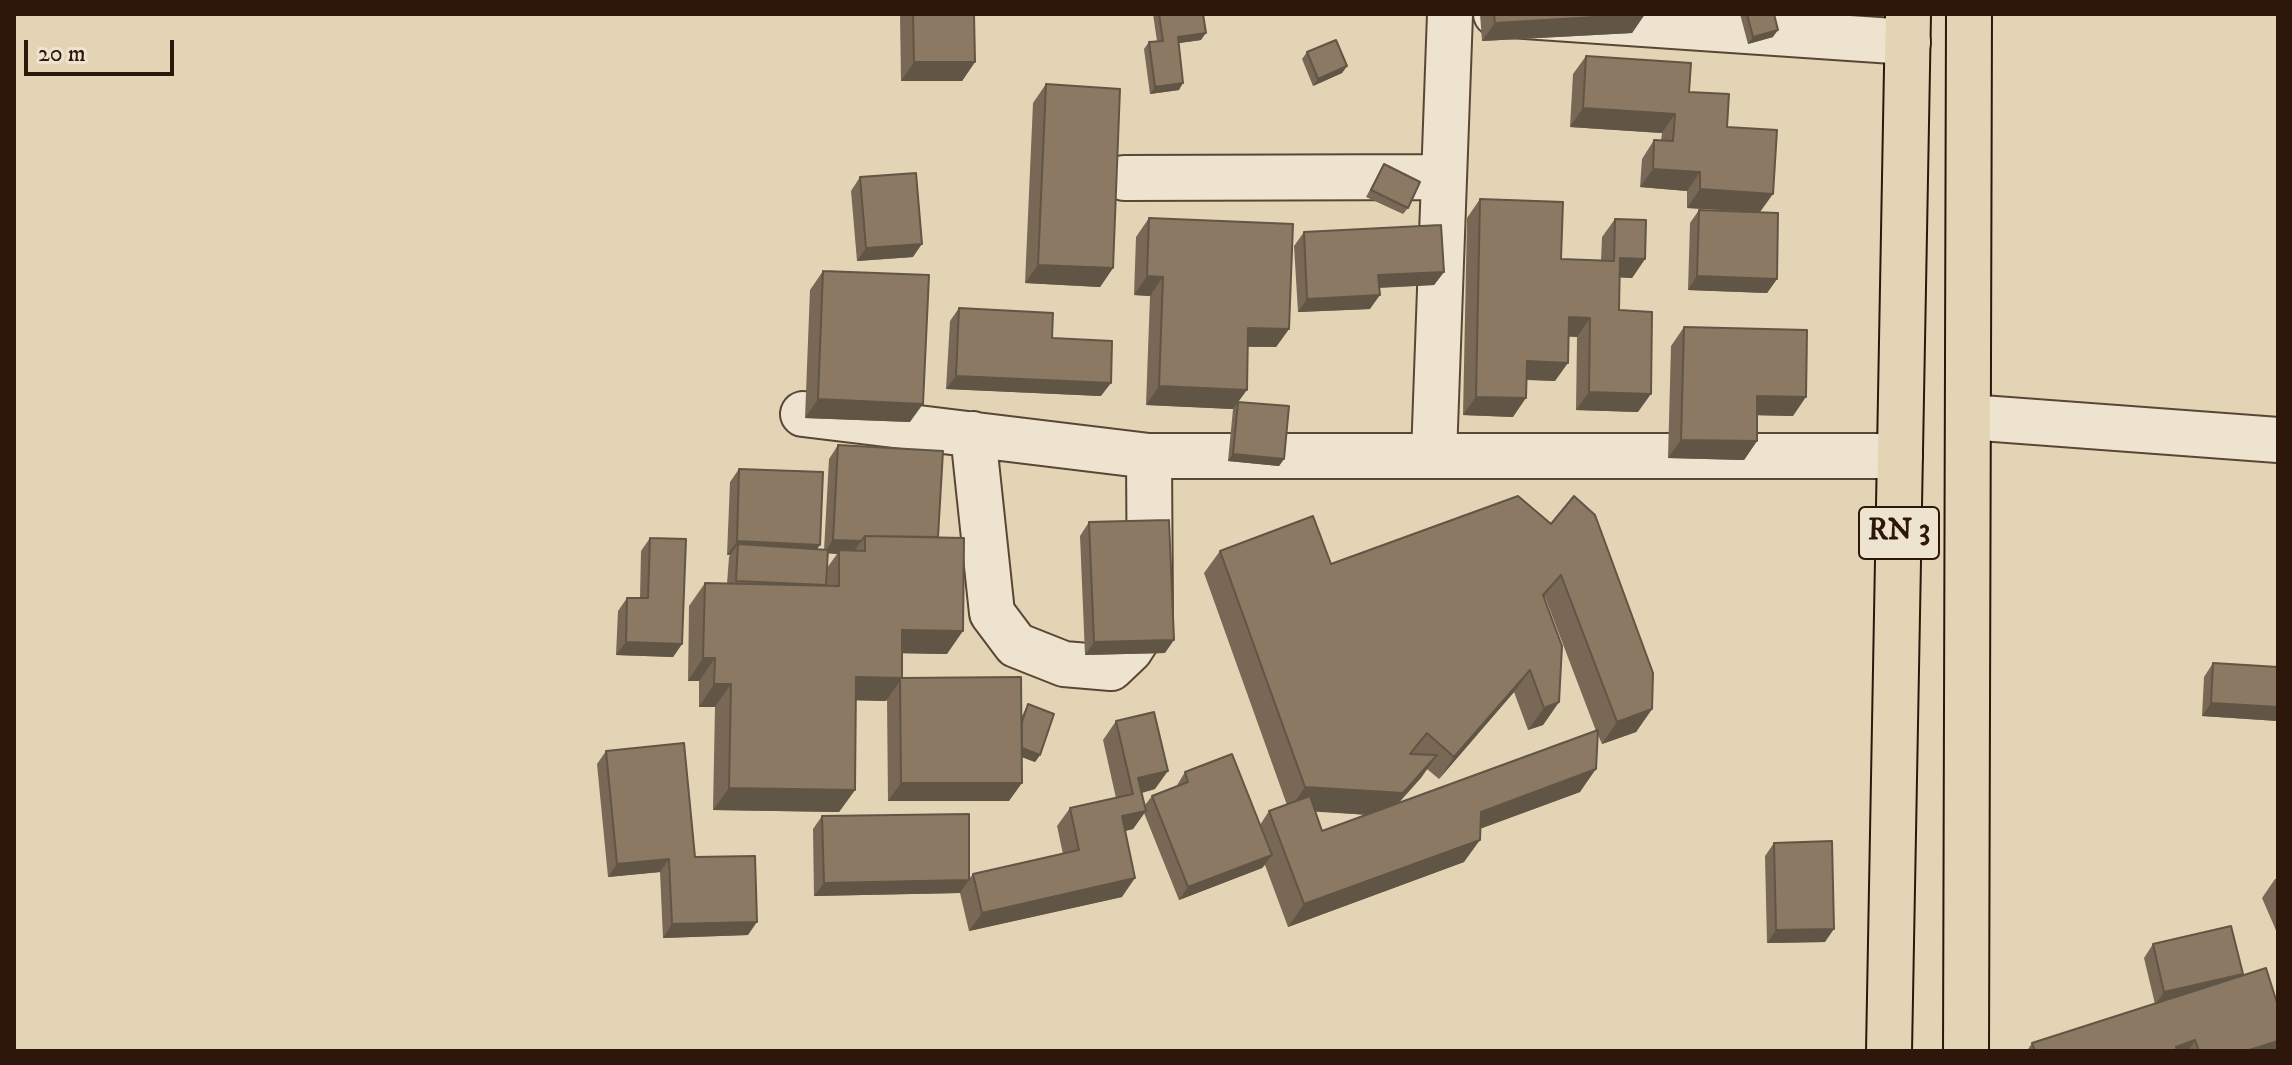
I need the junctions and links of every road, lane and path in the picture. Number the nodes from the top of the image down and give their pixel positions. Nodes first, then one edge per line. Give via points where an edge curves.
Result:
1 (1450, 14) edge
2 (1496, 14) edge
3 (1969, 14) edge
4 (1908, 28) edge
5 (1444, 177) junction
6 (1124, 178) dead end
7 (803, 414) dead end
8 (1968, 417) junction
9 (973, 434) junction
10 (2278, 440) edge
11 (1434, 455) junction
12 (1149, 456) junction
13 (1900, 456) junction
14 (1889, 1051) edge
15 (1966, 1051) edge

1 - 5 street
2 - 4 street
3 - 8 highway, RN 3
4 - 13 highway, RN 3
5 - 6 street
5 - 11 street
7 - 9 street
8 - 10 street
8 - 15 highway, RN 3
9 - 12 street
9 - 12 street via 992,613 1016,645 1064,664 1111,668 1150,619
11 - 12 street
11 - 13 street
13 - 14 highway, RN 3

